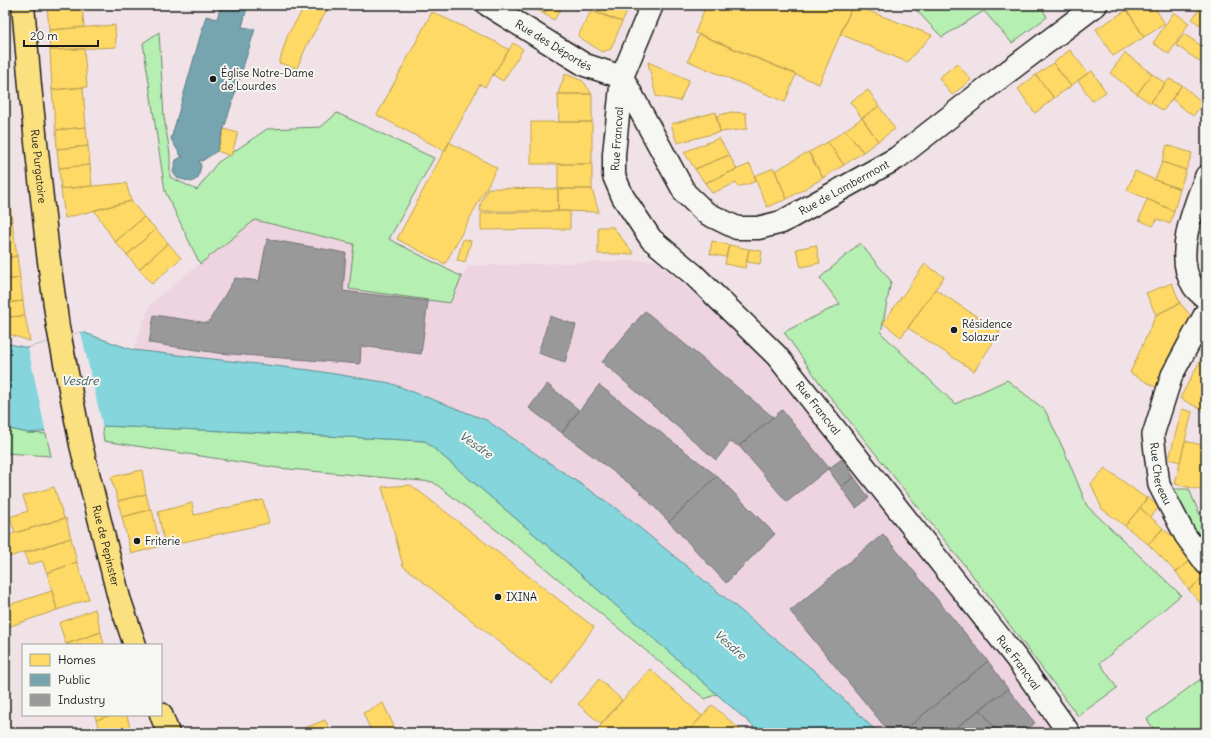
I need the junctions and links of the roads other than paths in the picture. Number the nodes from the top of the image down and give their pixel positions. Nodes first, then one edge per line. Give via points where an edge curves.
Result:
1 (23, 5) edge
2 (488, 5) edge
3 (652, 5) edge
4 (1096, 5) edge
5 (622, 77) junction
6 (1206, 176) edge
7 (1206, 299) edge
8 (1206, 312) edge
9 (81, 445) joint
10 (1206, 564) edge
11 (135, 644) edge
12 (162, 716) edge
13 (168, 733) edge
14 (1069, 733) edge

1 - 9 main road, Rue Purgatoire via 48,254 58,327
2 - 5 street, Rue des Déportés via 585,65
3 - 5 street, Rue Francval
4 - 5 street, Rue de Lambermont via 897,158 782,222 758,228 737,228 706,213 685,193
5 - 14 street, Rue Francval via 614,176 623,197 651,239 694,275 777,356 1016,658
6 - 7 street via 1192,211 1185,268 1193,286
8 - 10 street, Rue Chereau via 1172,375 1153,435 1159,484 1184,534
9 - 11 main road, Rue de Pepinster via 118,598
12 - 13 main road

